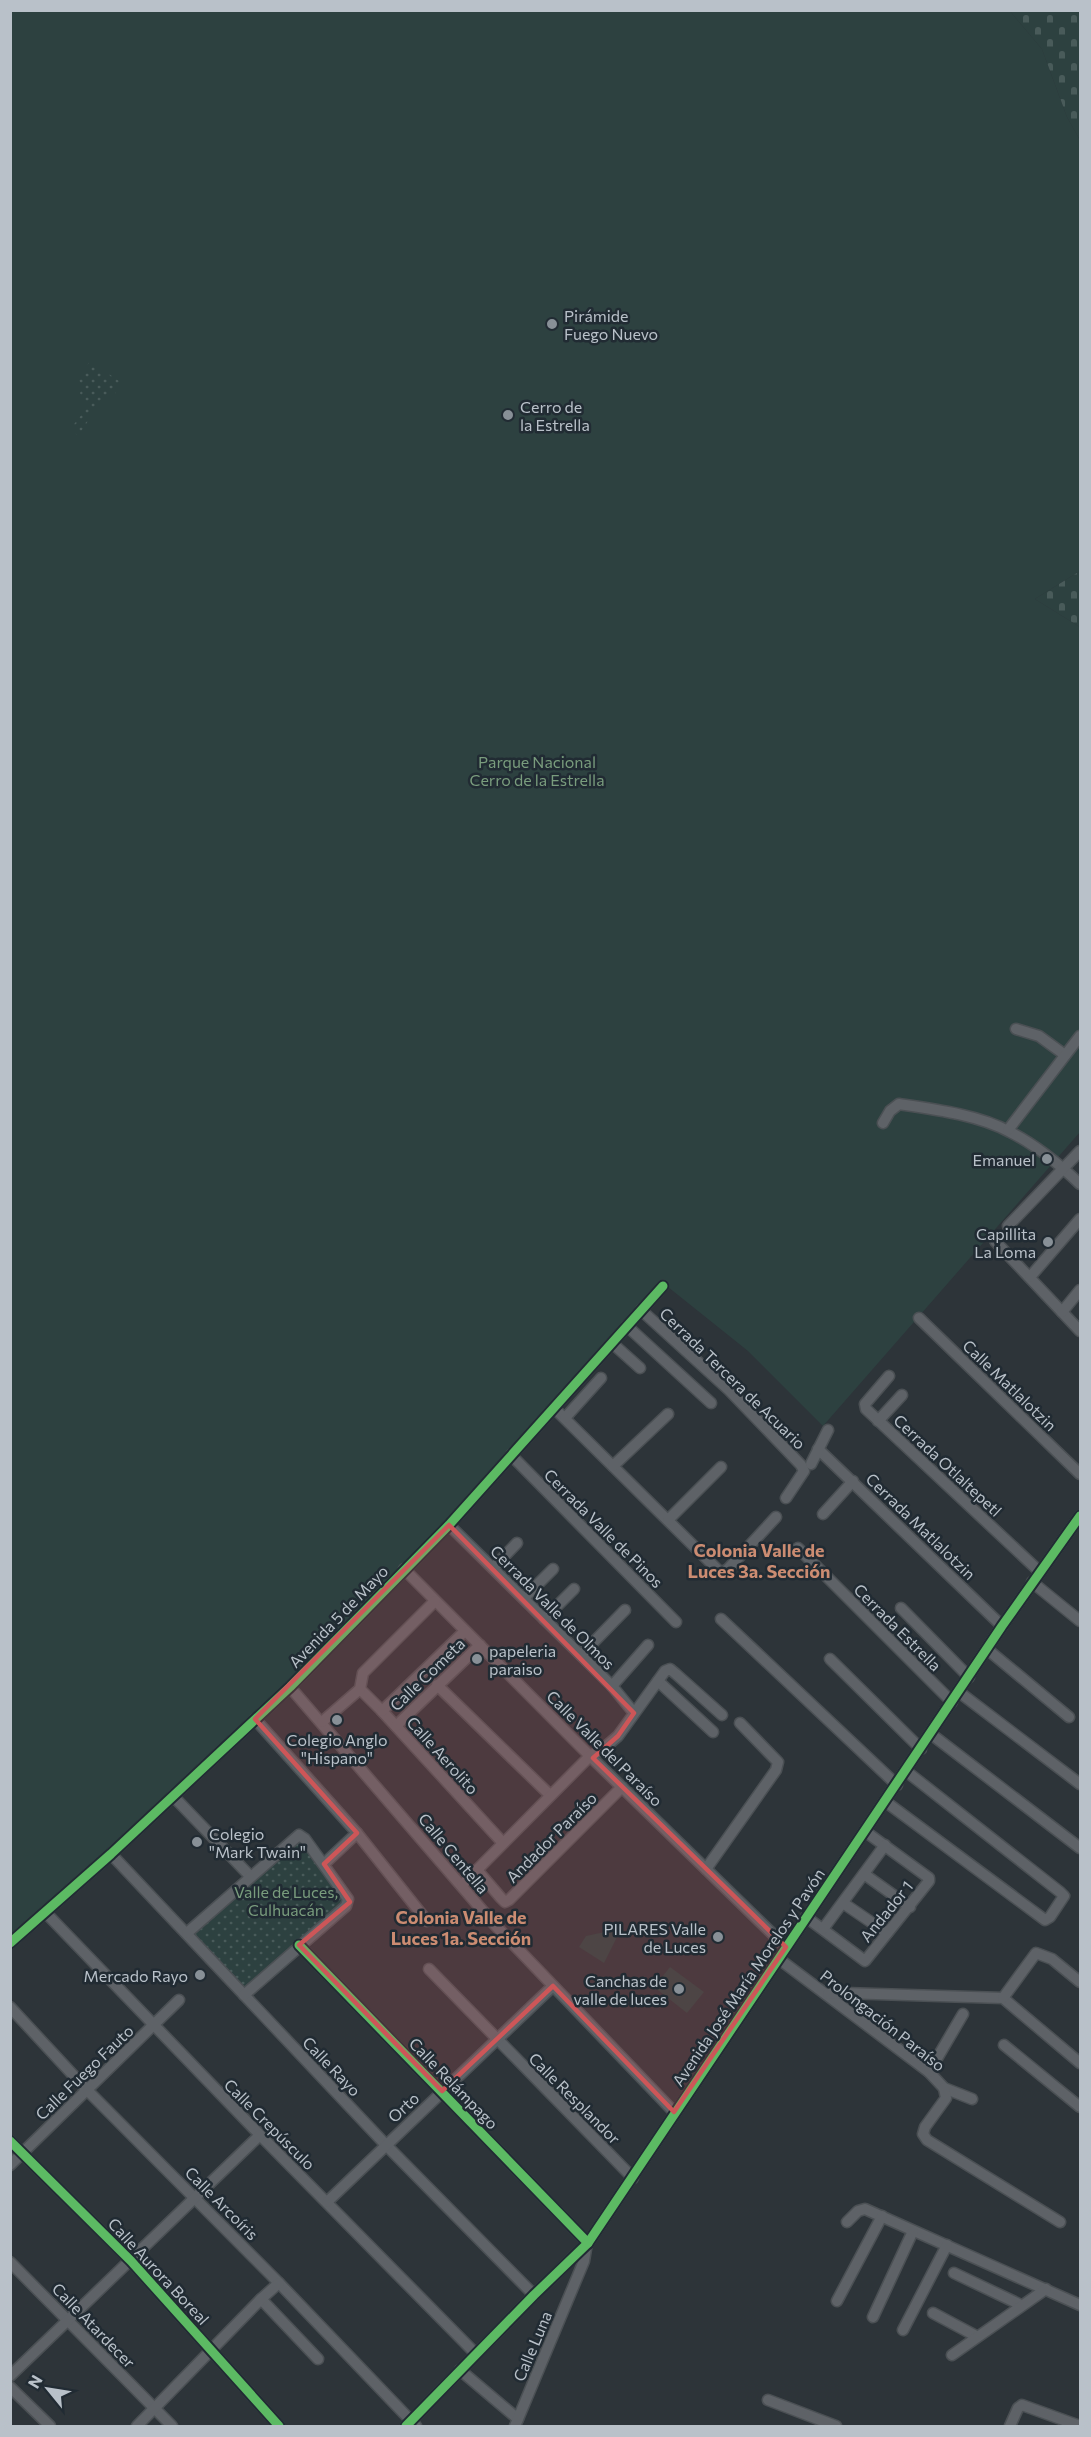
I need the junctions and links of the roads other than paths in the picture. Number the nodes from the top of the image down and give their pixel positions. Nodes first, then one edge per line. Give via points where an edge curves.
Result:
1 (1016, 1029) dead end
2 (1080, 1036) edge
3 (1065, 1055) junction
4 (883, 1123) dead end
5 (1008, 1130) junction
6 (1080, 1151) edge
7 (1065, 1170) junction
8 (1080, 1184) edge
9 (1080, 1219) edge
10 (1008, 1227) dead end
11 (995, 1241) dead end
12 (1030, 1277) junction
13 (663, 1286) dead end
14 (1080, 1290) edge
15 (641, 1310) junction
16 (1062, 1312) junction
17 (919, 1318) dead end
18 (627, 1326) junction
19 (1080, 1330) edge
20 (612, 1343) junction
21 (640, 1368) dead end
22 (889, 1376) dead end
23 (601, 1378) dead end
24 (902, 1395) dead end
25 (711, 1403) dead end
26 (554, 1408) junction
27 (669, 1414) dead end
28 (565, 1418) junction
29 (878, 1421) junction
30 (828, 1430) dead end
31 (818, 1449) junction
32 (512, 1455) junction
33 (811, 1464) dead end
34 (613, 1466) junction
35 (721, 1467) dead end
36 (1080, 1474) edge
37 (853, 1481) junction
38 (786, 1498) dead end
39 (823, 1514) dead end
40 (1080, 1516) edge
41 (776, 1517) dead end
42 (668, 1520) junction
43 (449, 1524) junction
44 (517, 1543) dead end
45 (798, 1548) dead end
46 (493, 1568) junction
47 (404, 1569) junction
48 (553, 1569) dead end
49 (1040, 1572) junction
50 (1032, 1582) junction
51 (574, 1589) dead end
52 (524, 1598) junction
53 (435, 1601) junction
54 (901, 1608) dead end
55 (625, 1610) dead end
56 (544, 1618) junction
57 (721, 1619) dead end
58 (1080, 1621) edge
59 (676, 1622) dead end
60 (1002, 1626) junction
61 (465, 1631) junction
62 (480, 1645) junction
63 (648, 1645) dead end
64 (987, 1649) junction
65 (581, 1655) junction
66 (831, 1659) dead end
67 (969, 1677) junction
68 (658, 1681) junction
69 (437, 1685) junction
70 (612, 1686) junction
71 (290, 1687) junction
72 (360, 1689) junction
73 (959, 1692) junction
74 (952, 1702) junction
75 (382, 1711) junction
76 (634, 1713) junction
77 (722, 1715) dead end
78 (1069, 1717) dead end
79 (255, 1719) junction
80 (322, 1722) junction
81 (740, 1723) dead end
82 (396, 1726) junction
83 (713, 1732) dead end
84 (931, 1734) junction
85 (921, 1749) junction
86 (590, 1756) junction
87 (906, 1771) junction
88 (1080, 1784) edge
89 (897, 1785) junction
90 (622, 1786) junction
91 (550, 1795) junction
92 (173, 1797) junction
93 (886, 1802) junction
94 (866, 1832) junction
95 (357, 1833) junction
96 (503, 1843) junction
97 (885, 1845) junction
98 (1080, 1848) edge
99 (111, 1854) junction
100 (324, 1864) junction
101 (706, 1869) junction
102 (477, 1870) junction
103 (864, 1874) junction
104 (250, 1876) junction
105 (462, 1886) junction
106 (843, 1903) junction
107 (910, 1907) junction
108 (45, 1912) junction
109 (806, 1917) junction
110 (427, 1921) dead end
111 (823, 1929) junction
112 (187, 1933) junction
113 (887, 1933) junction
114 (10, 1943) edge
115 (299, 1945) junction
116 (786, 1947) junction
117 (779, 1959) junction
118 (429, 1969) dead end
119 (1080, 1982) edge
120 (553, 1986) junction
121 (828, 1994) junction
122 (244, 1995) junction
123 (1003, 1998) junction
124 (179, 2000) dead end
125 (10, 2007) edge
126 (963, 2014) dead end
127 (153, 2026) junction
128 (496, 2039) junction
129 (1004, 2045) dead end
130 (1080, 2063) edge
131 (928, 2072) junction
132 (944, 2088) junction
133 (87, 2090) junction
134 (442, 2091) junction
135 (972, 2099) dead end
136 (1080, 2107) edge
137 (674, 2112) junction
138 (260, 2135) junction
139 (10, 2141) edge
140 (385, 2144) junction
141 (23, 2153) junction
142 (10, 2165) edge
143 (633, 2178) junction
144 (196, 2199) junction
145 (327, 2202) junction
146 (882, 2216) junction
147 (847, 2222) dead end
148 (1060, 2222) dead end
149 (913, 2231) junction
150 (588, 2243) junction
151 (947, 2245) junction
152 (131, 2261) junction
153 (10, 2262) edge
154 (954, 2273) dead end
155 (279, 2283) junction
156 (1046, 2289) junction
157 (534, 2295) junction
158 (261, 2299) junction
159 (837, 2301) dead end
160 (1080, 2305) edge
161 (1021, 2306) junction
162 (933, 2313) dead end
163 (873, 2317) dead end
164 (69, 2320) junction
165 (903, 2330) dead end
166 (976, 2336) junction
167 (212, 2350) junction
168 (476, 2354) junction
169 (952, 2355) dead end
170 (318, 2359) dead end
171 (460, 2370) junction
172 (10, 2376) edge
173 (10, 2387) edge
174 (768, 2400) dead end
175 (154, 2410) junction
176 (517, 2423) edge
177 (411, 2425) edge
178 (50, 2427) edge
179 (137, 2427) edge
180 (172, 2427) edge
181 (279, 2427) edge
182 (836, 2427) edge
183 (1010, 2427) edge
184 (1080, 2427) edge

1 - 3 street via 1039,1036
2 - 3 street
3 - 5 street
4 - 5 street via 899,1104 946,1111
5 - 7 street
6 - 7 street
7 - 8 street
7 - 10 street
9 - 12 street
11 - 12 street
12 - 16 street
13 - 15 street, Avenida 5 de Mayo
14 - 16 street
15 - 18 street, Avenida 5 de Mayo
15 - 38 street, Cerrada Tercera de Acuario via 729,1390 801,1465 804,1471
16 - 19 street
17 - 36 street, Calle Matlalotzin
18 - 20 street, Avenida 5 de Mayo
18 - 25 street
20 - 21 street
20 - 26 street, Avenida 5 de Mayo
22 - 29 street, Cerrada Otlaltepetl via 865,1404
23 - 28 street
24 - 29 street
26 - 28 street
26 - 32 street, Avenida 5 de Mayo
27 - 34 street
28 - 34 street
29 - 49 street, Cerrada Otlaltepetl
30 - 31 street
31 - 33 street
31 - 37 street, Cerrada Matlalotzin
32 - 43 street, Avenida 5 de Mayo
32 - 59 street, Cerrada Valle de Pinos
34 - 42 street
35 - 42 street
37 - 39 street
37 - 60 street, Cerrada Matlalotzin
40 - 49 street, Avenida José María Morelos y Pavón
41 - 42 street via 721,1573
43 - 46 street, Cerrada Valle de Olmos
43 - 47 street, Avenida 5 de Mayo
44 - 46 street
45 - 74 street, Cerrada Estrella
46 - 52 street, Cerrada Valle de Olmos
47 - 53 street, Calle Valle del Paraíso
47 - 71 street, Avenida 5 de Mayo
48 - 52 street
49 - 50 street, Avenida José María Morelos y Pavón
50 - 58 street
50 - 60 street, Avenida José María Morelos y Pavón
51 - 56 street
52 - 56 street, Cerrada Valle de Olmos
53 - 61 street, Calle Valle del Paraíso
53 - 72 street via 363,1673
54 - 67 street
55 - 65 street
56 - 65 street, Cerrada Valle de Olmos
57 - 89 street
60 - 64 street, Avenida José María Morelos y Pavón
61 - 62 street, Calle Valle del Paraíso
61 - 75 street
62 - 69 street, Calle Cometa
62 - 86 street, Calle Valle del Paraíso
63 - 70 street
64 - 67 street, Avenida José María Morelos y Pavón
64 - 78 street
65 - 70 street, Cerrada Valle de Olmos
66 - 85 street
67 - 73 street, Avenida José María Morelos y Pavón
68 - 76 street
68 - 77 street via 670,1669
68 - 83 street
69 - 82 street, Calle Cometa
69 - 91 street
70 - 76 street, Cerrada Valle de Olmos
71 - 79 street, Avenida 5 de Mayo
71 - 80 street, Calle Centella
72 - 75 street, Calle Aerolito
72 - 80 street
73 - 74 street, Avenida José María Morelos y Pavón
73 - 88 street
74 - 84 street, Avenida José María Morelos y Pavón
75 - 82 street, Calle Aerolito
76 - 86 street via 618,1736
79 - 92 street, Avenida 5 de Mayo
79 - 95 street
80 - 105 street, Calle Centella
81 - 101 street via 778,1762
82 - 96 street, Calle Aerolito
84 - 85 street, Avenida José María Morelos y Pavón
84 - 98 street
85 - 87 street, Avenida José María Morelos y Pavón
86 - 90 street, Calle Valle del Paraíso
86 - 91 street
87 - 89 street, Avenida José María Morelos y Pavón
87 - 93 street via 1060,1892 1064,1896 1062,1901 1045,1920
89 - 93 street, Avenida José María Morelos y Pavón
90 - 101 street, Calle Valle del Paraíso
90 - 102 street, Andador Paraíso via 509,1900 505,1902
91 - 96 street
92 - 99 street, Avenida 5 de Mayo
92 - 104 street
93 - 94 street, Avenida José María Morelos y Pavón
94 - 97 street
94 - 109 street, Avenida José María Morelos y Pavón
95 - 100 street
95 - 110 street
96 - 102 street
97 - 103 street
97 - 107 street, Andador 1 via 929,1878
99 - 108 street, Avenida 5 de Mayo
99 - 112 street, Calle Rayo
100 - 104 street via 299,1834
100 - 115 street via 348,1899 346,1906
101 - 116 street, Calle Valle del Paraíso
102 - 105 street
103 - 106 street
103 - 107 street
104 - 112 street
105 - 120 street, Calle Centella
106 - 111 street
106 - 113 street
107 - 113 street, Andador 1
108 - 114 street, Avenida 5 de Mayo
108 - 127 street, Calle Crepúsculo
109 - 111 street
109 - 116 street, Avenida José María Morelos y Pavón
111 - 113 street, Andador 1 via 865,1961
112 - 122 street, Calle Rayo
115 - 122 street
115 - 134 street, Calle Relámpago
116 - 117 street, Avenida José María Morelos y Pavón
117 - 121 street, Prolongación Paraíso
117 - 137 street, Avenida José María Morelos y Pavón
118 - 128 street, Calle Resplandor
119 - 123 street via 1052,1959 1036,1953
120 - 128 street, Orto
120 - 137 street, Calle Centella
121 - 123 street
121 - 131 street, Prolongación Paraíso
122 - 140 street, Calle Rayo
123 - 130 street
124 - 127 street, Calle Fuego Fauto
125 - 133 street, Calle Arcoíris
126 - 131 street
127 - 133 street, Calle Fuego Fauto
127 - 138 street, Calle Crepúsculo
128 - 134 street, Orto
128 - 143 street, Calle Resplandor
129 - 136 street
131 - 132 street, Prolongación Paraíso
132 - 135 street, Prolongación Paraíso
132 - 148 street via 946,2098 925,2127 923,2134 927,2139
133 - 141 street, Calle Fuego Fauto
133 - 144 street, Calle Arcoíris
134 - 140 street, Orto
134 - 150 street, Calle Relámpago
137 - 143 street, Avenida José María Morelos y Pavón
138 - 144 street
138 - 145 street, Calle Crepúsculo
139 - 141 street, Calle Aurora Boreal
140 - 145 street, Orto
140 - 157 street, Calle Rayo
141 - 142 street, Calle Fuego Fauto
141 - 152 street, Calle Aurora Boreal
143 - 150 street, Avenida José María Morelos y Pavón
144 - 152 street
144 - 155 street, Calle Arcoíris
145 - 168 street, Calle Crepúsculo
146 - 147 street via 866,2209
146 - 149 street
146 - 159 street
149 - 151 street
149 - 163 street
150 - 157 street, Avenida José María Morelos y Pavón
150 - 176 street, Calle Luna
151 - 156 street
151 - 165 street
152 - 164 street
152 - 167 street, Calle Aurora Boreal
153 - 164 street, Calle Atardecer
154 - 161 street
155 - 158 street
155 - 177 street, Calle Arcoíris
156 - 160 street
156 - 161 street
157 - 168 street, Avenida José María Morelos y Pavón
158 - 167 street
158 - 170 street
161 - 166 street
162 - 166 street
164 - 172 street
164 - 175 street, Calle Atardecer
166 - 169 street
167 - 175 street
167 - 181 street, Calle Aurora Boreal
168 - 171 street, Avenida José María Morelos y Pavón
171 - 176 street
171 - 177 street, Avenida José María Morelos y Pavón
173 - 178 street
174 - 182 street
175 - 179 street
175 - 180 street, Calle Atardecer
183 - 184 street via 1022,2405

